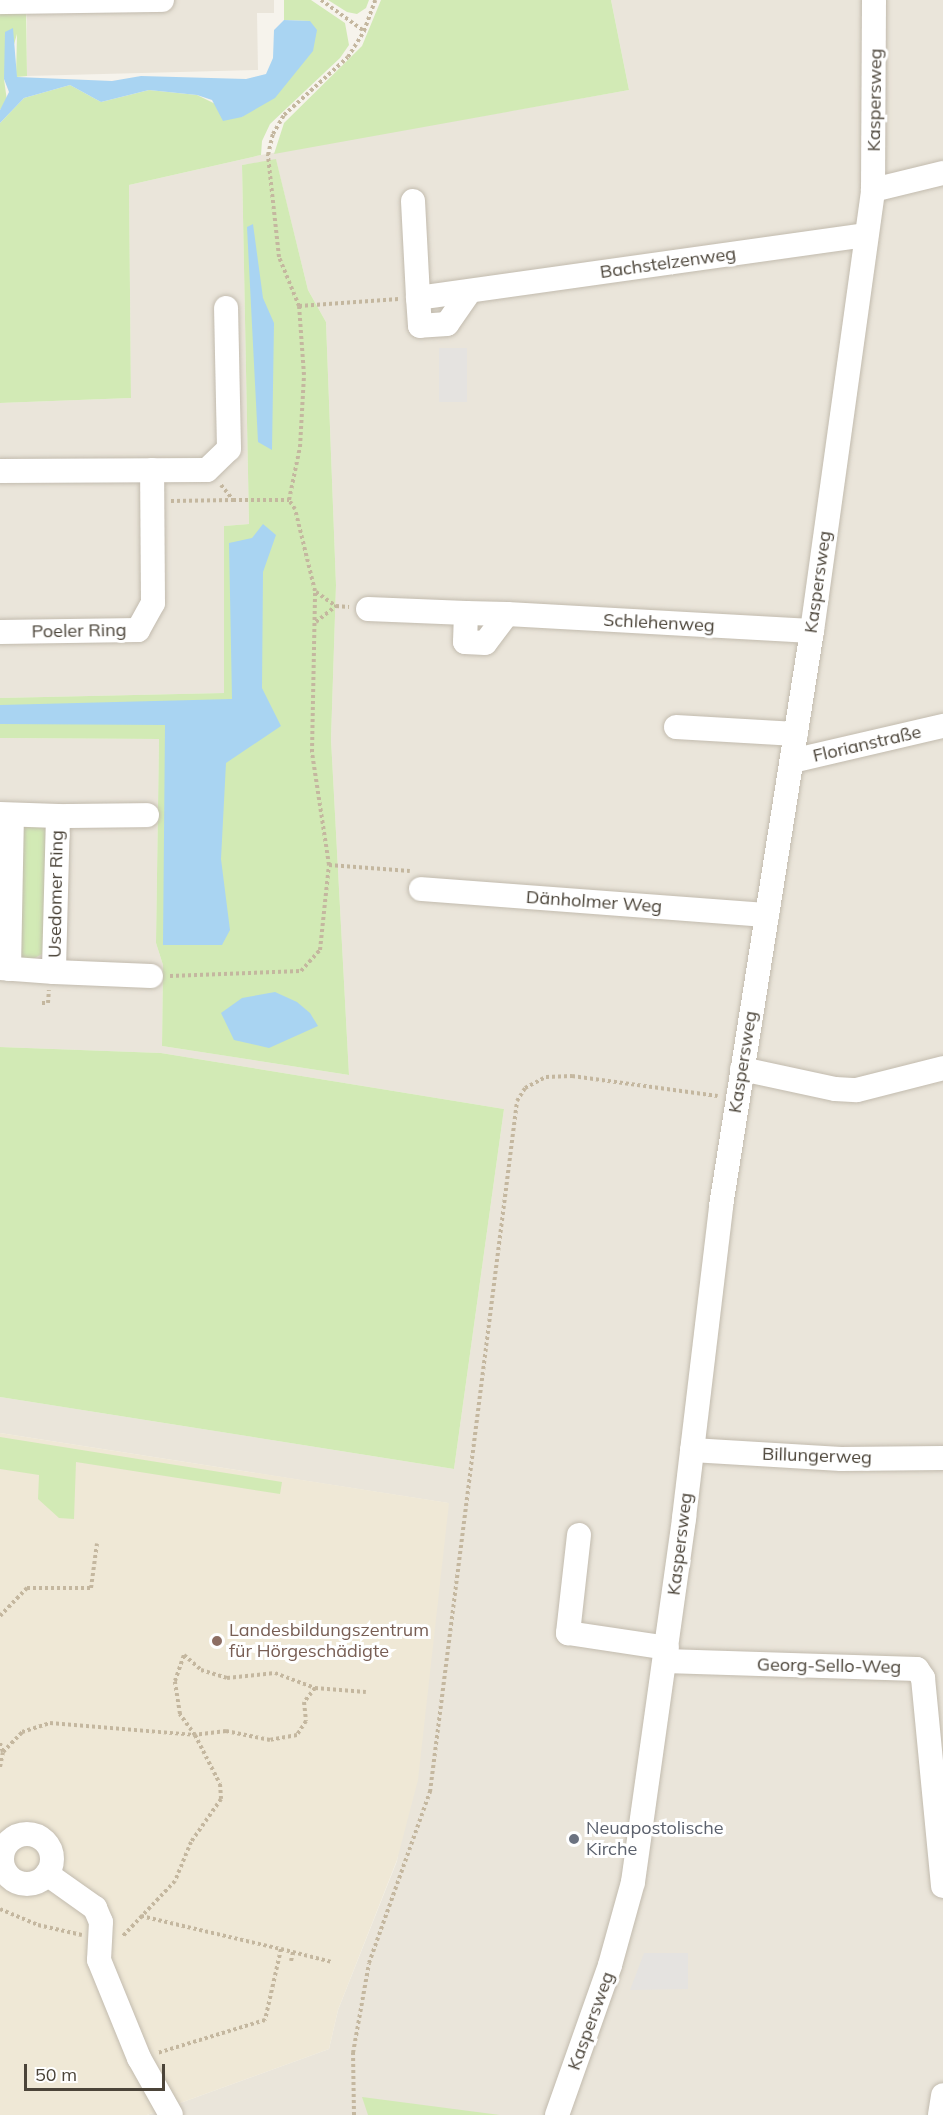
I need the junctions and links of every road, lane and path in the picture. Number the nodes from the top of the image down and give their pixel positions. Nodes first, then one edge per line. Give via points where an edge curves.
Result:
1 (92, 0) edge
2 (162, 0) edge
3 (321, 0) edge
4 (375, 0) edge
5 (874, 0) edge
6 (9, 2) edge
7 (364, 31) junction
8 (943, 173) edge
9 (873, 190) junction
10 (412, 201) dead end
11 (866, 235) junction
12 (418, 298) junction
13 (299, 306) junction
14 (226, 308) dead end
15 (152, 470) junction
16 (207, 470) junction
17 (0, 471) edge
18 (233, 500) junction
19 (289, 500) junction
20 (152, 501) junction
21 (315, 591) junction
22 (336, 606) junction
23 (368, 609) joint
24 (316, 622) junction
25 (812, 631) junction
26 (0, 632) edge
27 (943, 726) edge
28 (676, 727) dead end
29 (796, 735) junction
30 (792, 761) junction
31 (6, 815) edge
32 (147, 815) dead end
33 (58, 816) junction
34 (329, 865) junction
35 (421, 889) joint
36 (767, 915) junction
37 (4, 968) edge
38 (54, 972) junction
39 (151, 976) joint
40 (943, 1068) edge
41 (742, 1069) junction
42 (736, 1099) junction
43 (692, 1449) junction
44 (943, 1458) edge
45 (579, 1535) dead end
46 (97, 1543) dead end
47 (0, 1616) edge
48 (666, 1655) junction
49 (315, 1688) junction
50 (366, 1692) dead end
51 (195, 1735) junction
52 (0, 1743) edge
53 (3, 1752) junction
54 (0, 1767) edge
55 (938, 1779) edge
56 (2, 1846) edge
57 (47, 1875) junction
58 (943, 1886) edge
59 (0, 1909) edge
60 (141, 1916) junction
61 (99, 1939) junction
62 (281, 1949) junction
63 (293, 1952) junction
64 (291, 1961) dead end
65 (332, 1962) dead end
66 (139, 2058) junction
67 (943, 2095) edge
68 (171, 2115) edge
69 (354, 2115) edge
70 (557, 2115) edge
71 (940, 2115) edge

1 - 2 street
1 - 6 street
3 - 7 path
4 - 7 path
5 - 9 street, Kaspersweg
7 - 13 path via 348,57 284,115 273,134 268,155 279,256
8 - 9 street
9 - 11 street, Kaspersweg
10 - 12 street
11 - 12 street, Bachstelzenweg
11 - 25 street, Kaspersweg
12 - 13 path
13 - 19 path via 304,375 301,436
14 - 16 street via 229,449
15 - 16 street
15 - 17 street
15 - 20 street, Poeler Ring
16 - 18 path
18 - 19 path
18 - 20 path
19 - 21 path via 295,509
20 - 26 street, Poeler Ring via 153,603 138,630
21 - 22 path
21 - 24 path
22 - 23 path
22 - 24 path
23 - 25 street, Schlehenweg
24 - 34 path via 312,753
25 - 29 street, Kaspersweg
27 - 30 street, Florianstraße
28 - 29 street
29 - 30 street, Kaspersweg
30 - 36 street, Kaspersweg
31 - 33 street, Usedomer Ring
31 - 37 street, Usedomer Ring
32 - 33 street, Usedomer Ring
33 - 38 street, Usedomer Ring
34 - 35 path via 410,871
34 - 39 path via 320,950 301,971
35 - 36 street, Dänholmer Weg
36 - 41 street, Kaspersweg
37 - 38 street, Usedomer Ring
38 - 39 street, Usedomer Ring
40 - 41 street via 857,1090
41 - 42 street, Kaspersweg
42 - 43 street, Kaspersweg
42 - 69 path via 546,1077 525,1088 516,1101 430,1792 369,1963 354,2053
43 - 44 street, Billungerweg via 841,1458
43 - 48 street, Kaspersweg
45 - 48 street via 568,1633
46 - 47 path via 91,1588 27,1588
48 - 55 street, Georg-Sello-Weg via 917,1669 923,1678
48 - 70 street, Kaspersweg via 633,1882 610,1965
49 - 50 path
49 - 51 path via 304,1702 306,1721 297,1735 270,1740 226,1731
49 - 51 path via 274,1673 227,1678 201,1670 184,1655 175,1681 180,1714
51 - 53 path via 50,1723 22,1732
51 - 60 path via 220,1784 221,1799 191,1842 175,1881
52 - 53 path
53 - 54 path
55 - 58 street, Georg-Sello-Weg
56 - 57 street via 3,1864 11,1878 26,1884
56 - 57 street via 24,1834 40,1838 52,1859
57 - 61 street via 94,1908 101,1922
59 - 61 path via 38,1925
60 - 61 path via 117,1942
60 - 62 path
61 - 66 street via 99,1960
62 - 63 path
62 - 66 path via 265,2020
63 - 64 path
63 - 65 path
66 - 68 street
67 - 71 street

